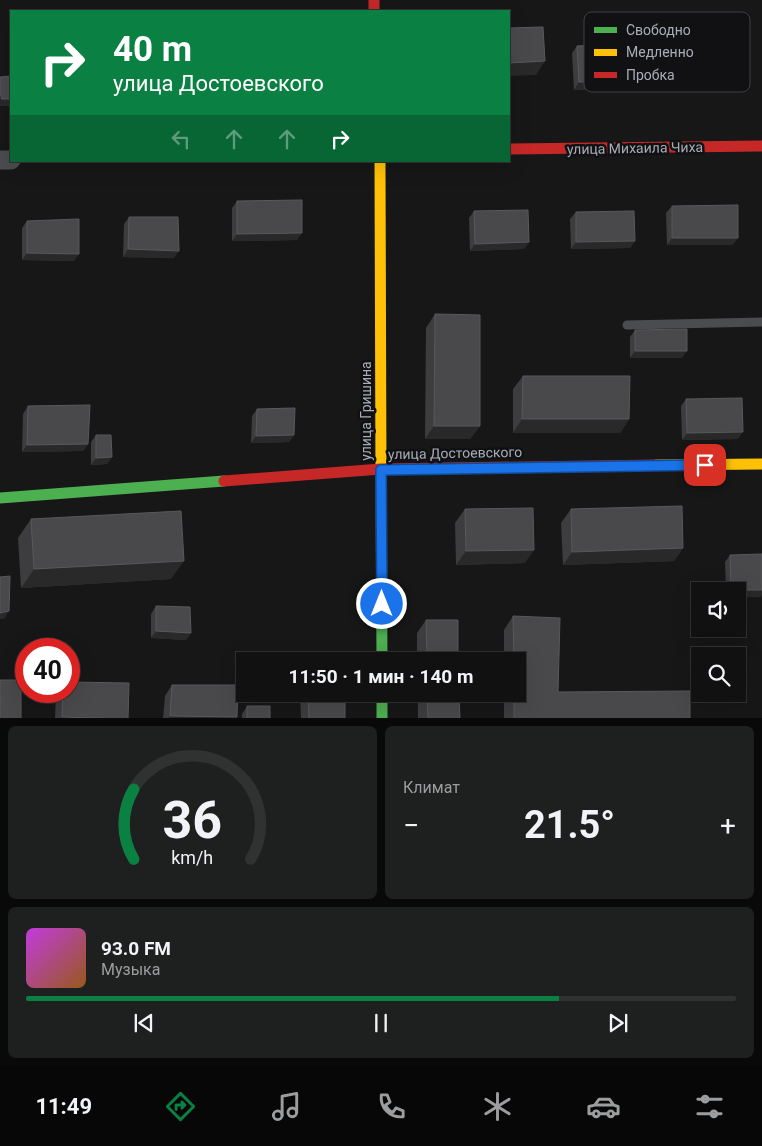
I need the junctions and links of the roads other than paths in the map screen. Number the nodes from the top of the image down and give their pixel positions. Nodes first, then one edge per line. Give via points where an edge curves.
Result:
1 (762, 146) edge
2 (510, 149) edge
3 (380, 162) edge
4 (762, 322) edge
5 (627, 325) dead end
6 (762, 464) edge
7 (381, 470) junction
8 (0, 498) edge
9 (382, 652) edge
10 (382, 702) edge
11 (382, 718) edge

1 - 2 street, улица Михаила Чиха
3 - 7 street, улица Гришина
4 - 5 lane
6 - 7 street, улица Достоевского
7 - 8 street, улица Достоевского
7 - 9 street, улица Гришина
10 - 11 street

